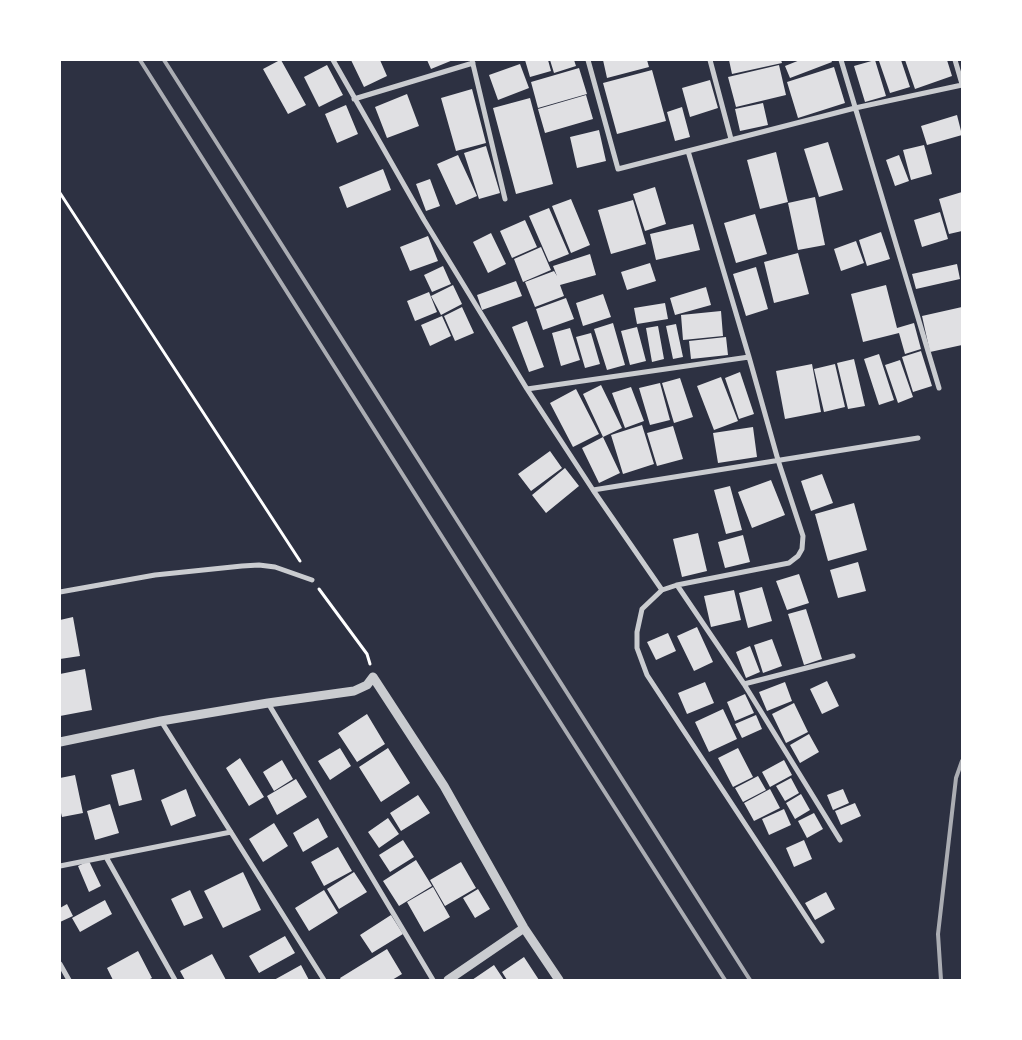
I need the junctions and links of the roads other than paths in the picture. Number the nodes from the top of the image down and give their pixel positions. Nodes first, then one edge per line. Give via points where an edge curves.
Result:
1 (333, 60) edge
2 (588, 60) edge
3 (710, 60) edge
4 (841, 60) edge
5 (955, 60) edge
6 (472, 62) edge
7 (962, 85) edge
8 (354, 99) junction
9 (855, 108) junction
10 (731, 139) junction
11 (688, 151) junction
12 (504, 199) dead end
13 (749, 357) junction
14 (939, 388) dead end
15 (526, 389) junction
16 (918, 438) dead end
17 (778, 460) junction
18 (593, 490) junction
19 (312, 580) road end
20 (677, 585) junction
21 (662, 590) junction
22 (60, 592) edge
23 (853, 656) dead end
24 (744, 684) junction
25 (268, 703) junction
26 (161, 721) junction
27 (60, 742) edge
28 (230, 832) junction
29 (840, 840) dead end
30 (106, 857) junction
31 (60, 866) edge
32 (524, 928) junction
33 (822, 941) dead end
34 (60, 964) edge
35 (69, 980) edge
36 (175, 980) edge
37 (324, 980) edge
38 (433, 980) edge
39 (448, 980) edge
40 (559, 980) edge

1 - 8 street
2 - 11 street via 618,169
3 - 10 street
4 - 9 street
5 - 7 street
6 - 8 street
6 - 12 street
7 - 9 street
8 - 15 street
9 - 10 street
9 - 14 street
10 - 11 street
11 - 13 street
13 - 15 street
13 - 17 street
15 - 18 street
16 - 17 street
17 - 18 street
17 - 20 street via 803,536 798,556 789,563
18 - 21 street
19 - 22 street via 259,565 155,575
20 - 21 street
20 - 24 street
21 - 33 street via 642,609 637,632 637,648 647,675
23 - 24 street
24 - 29 street
25 - 26 street
25 - 32 street via 354,691 367,685 373,677 444,786
25 - 38 street
26 - 27 street
26 - 28 street
28 - 30 street
28 - 37 street
30 - 31 street
30 - 36 street
32 - 39 street
32 - 40 street
34 - 35 street

